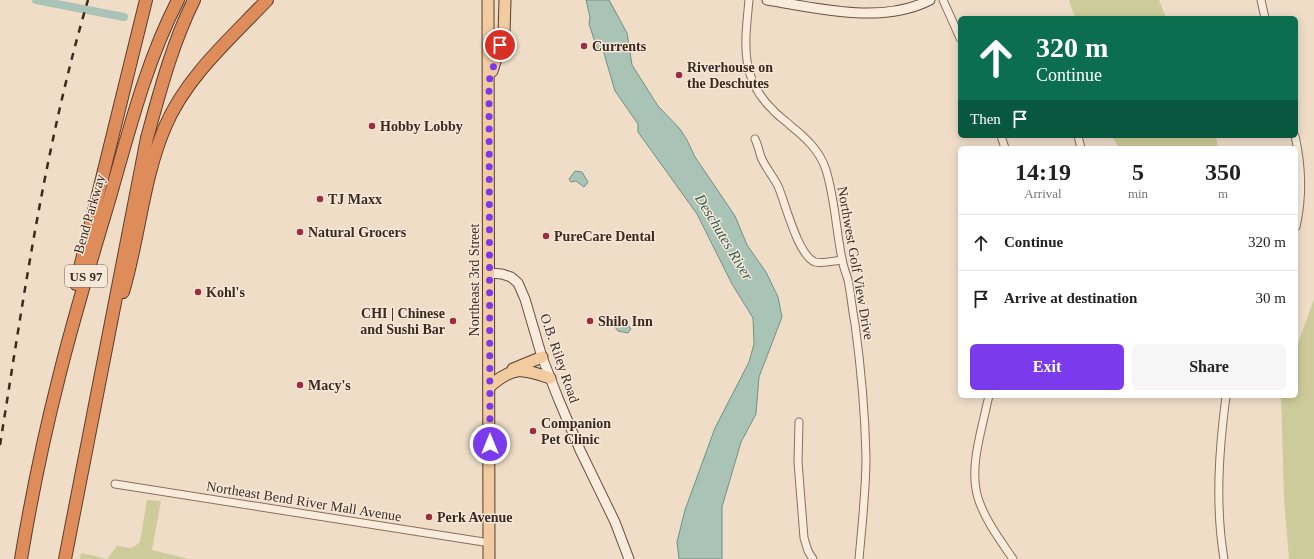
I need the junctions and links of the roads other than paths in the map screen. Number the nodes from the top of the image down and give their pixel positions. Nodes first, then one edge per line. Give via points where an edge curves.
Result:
1 (146, 0) edge
2 (194, 0) edge
3 (267, 0) edge
4 (488, 0) edge
5 (505, 0) edge
6 (749, 0) edge
7 (767, 0) edge
8 (930, 0) edge
9 (943, 0) edge
10 (1261, 0) edge
11 (176, 1) edge
12 (810, 3) edge
13 (1265, 16) edge
14 (958, 34) edge
15 (489, 81) junction
16 (755, 140) dead end
17 (1298, 152) edge
18 (1298, 215) edge
19 (842, 260) junction
20 (488, 273) junction
21 (542, 356) junction
22 (104, 357) junction
23 (502, 376) junction
24 (550, 378) junction
25 (58, 381) junction
26 (489, 387) junction
27 (988, 398) edge
28 (1226, 398) edge
29 (799, 422) dead end
30 (115, 484) dead end
31 (490, 543) junction
32 (21, 559) edge
33 (65, 559) edge
34 (489, 559) edge
35 (629, 559) edge
36 (813, 559) edge
37 (859, 559) edge
38 (1013, 559) edge
39 (1224, 559) edge

1 - 25 highway via 72,301
2 - 22 highway, US 97 via 165,72 147,138
3 - 22 highway via 213,56 188,87 164,128 150,172 130,269
4 - 15 main road, Northeast 3rd Street
5 - 15 main road via 504,33
6 - 19 street, Northwest Golf View Drive via 745,51 751,76 759,93 772,110 806,138 826,169
7 - 12 street
8 - 12 street via 919,6 874,13 850,12
9 - 14 street
10 - 13 street
11 - 25 highway, Bend Parkway / US 97 via 152,61 128,133
15 - 20 main road, Northeast 3rd Street
16 - 19 street via 777,184 793,228 807,256 814,262
17 - 18 street via 1301,197
19 - 37 street, Northwest Golf View Drive via 848,279 860,358 864,413 866,457
20 - 21 street, O.B. Riley Road via 511,277 518,283
20 - 26 main road, Northeast 3rd Street
21 - 23 main road via 509,370
21 - 24 street, O.B. Riley Road
22 - 33 highway, US 97
23 - 24 main road via 522,370
23 - 26 main road
24 - 35 street, O.B. Riley Road
25 - 32 highway, Bend Parkway / US 97 via 39,461
26 - 31 main road, Northeast 3rd Street
27 - 38 street via 976,459 975,479 984,512
28 - 39 street via 1219,482
29 - 36 street via 798,462 803,532
30 - 31 street, Northeast Bend River Mall Avenue
31 - 34 main road, Northeast 3rd Street

